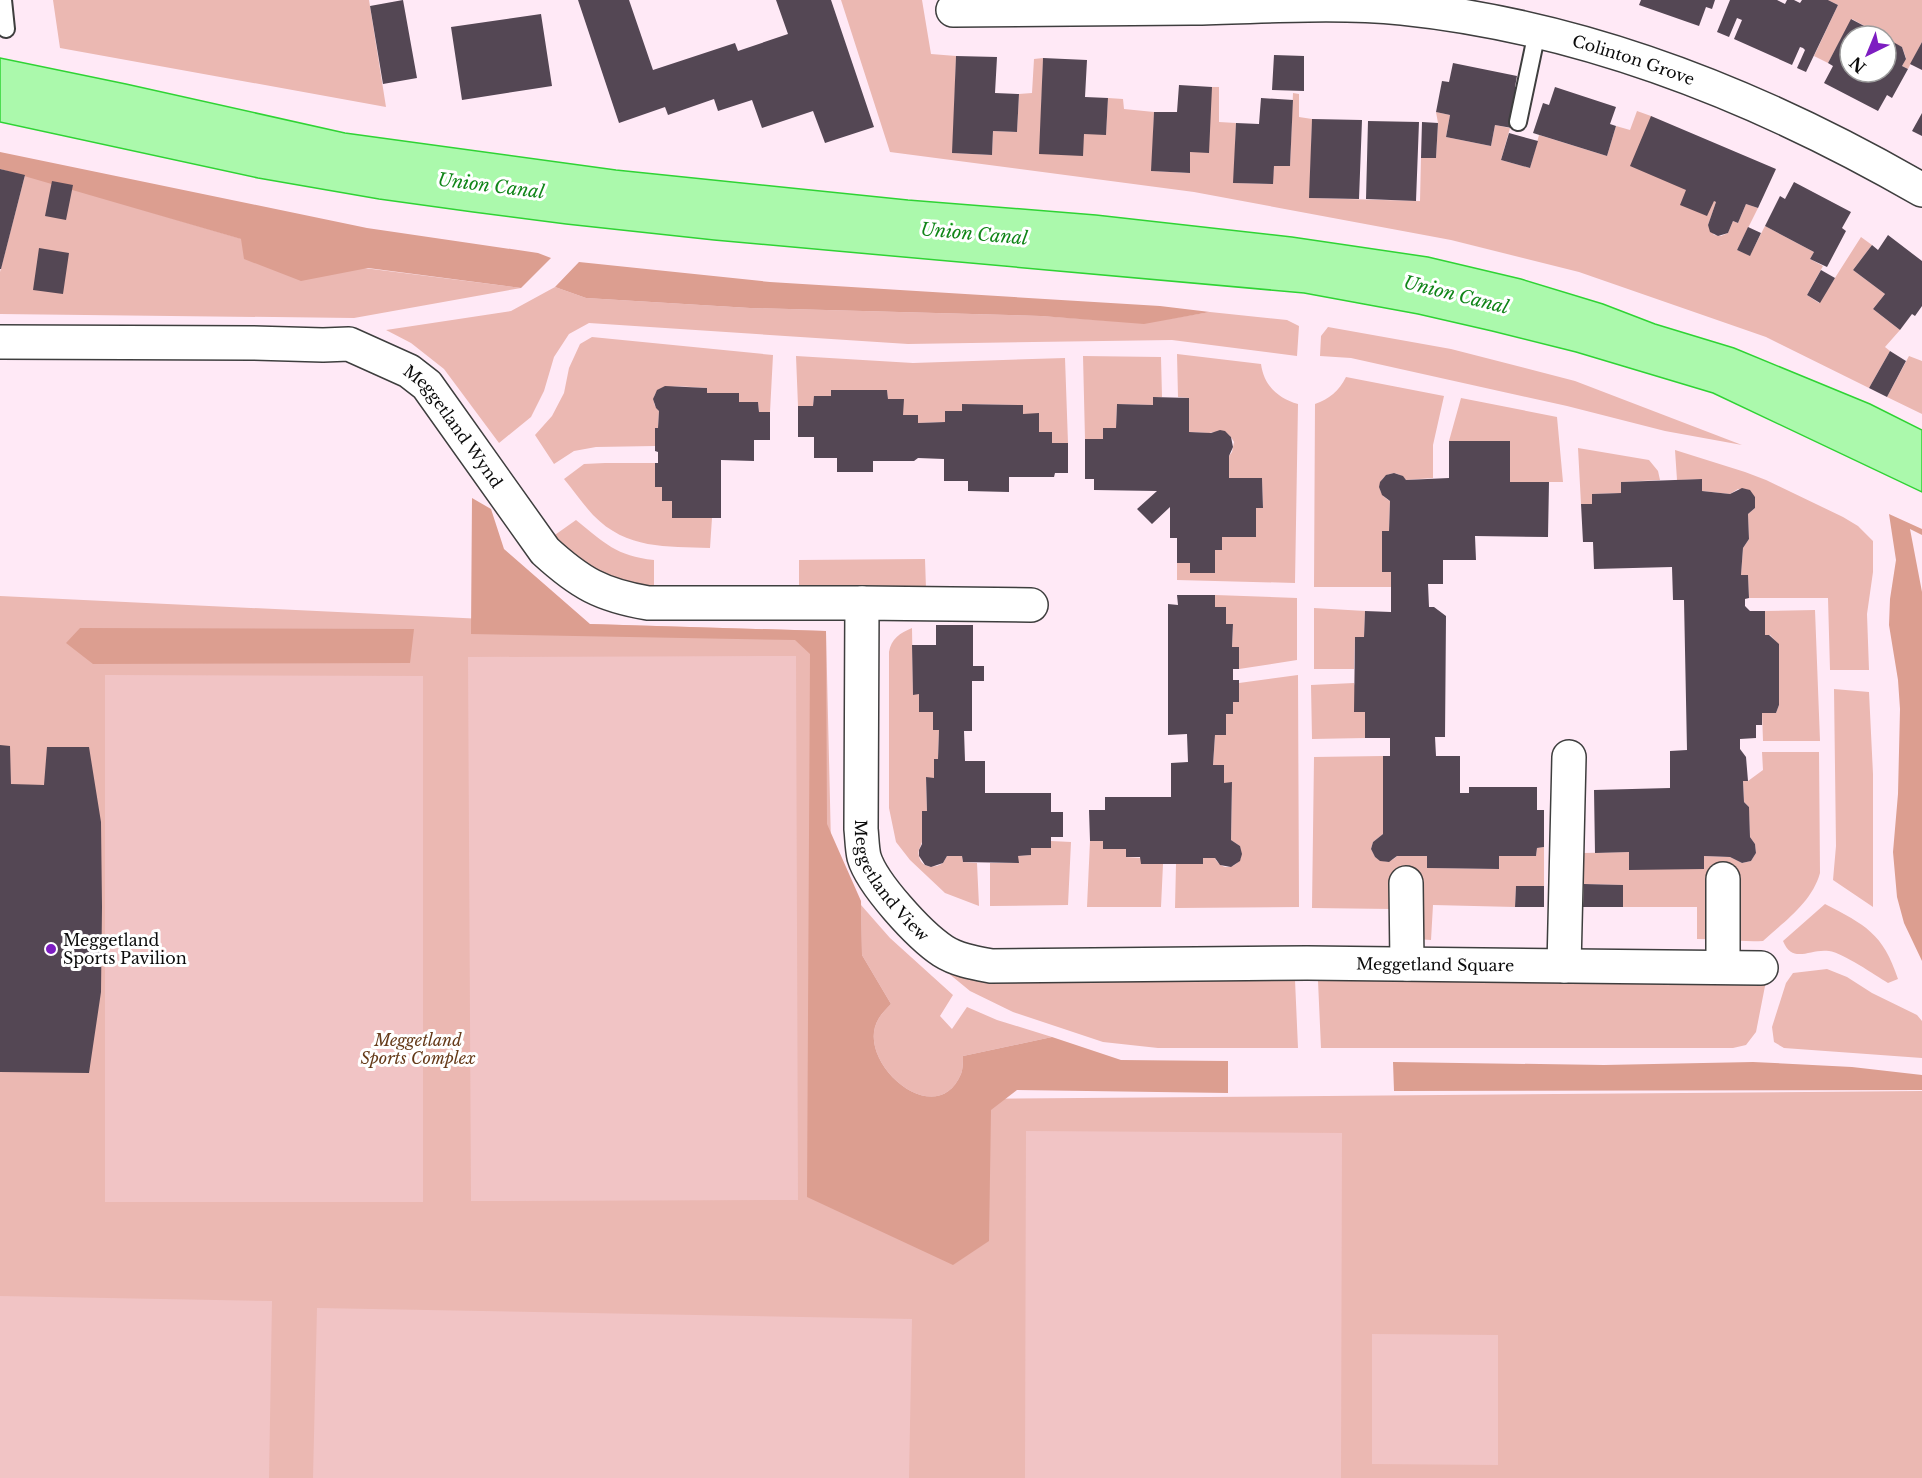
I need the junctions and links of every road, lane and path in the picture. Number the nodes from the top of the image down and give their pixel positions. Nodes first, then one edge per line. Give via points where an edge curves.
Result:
1 (1322, 2) edge
2 (2, 8) edge
3 (953, 10) dead end
4 (6, 29) dead end
5 (1537, 32) junction
6 (1518, 122) dead end
7 (1922, 190) edge
8 (0, 342) edge
9 (862, 603) junction
10 (1031, 605) dead end
11 (1569, 757) dead end
12 (1723, 879) dead end
13 (1406, 883) dead end
14 (1307, 963) joint
15 (1407, 964) junction
16 (1564, 966) junction
17 (1723, 967) junction
18 (1761, 968) dead end

1 - 3 street, Colinton Grove via 1191,8
1 - 5 street, Colinton Grove via 1452,14
2 - 4 lane
5 - 6 lane
5 - 7 street, Colinton Grove via 1614,52 1722,91 1833,141
8 - 9 street, Meggetland Wynd via 349,344 409,370 427,385 545,550 569,573 593,587 648,603
9 - 10 street
9 - 14 street, Meggetland View via 864,856 875,882 903,915 943,951 991,966
11 - 16 street
12 - 17 street
13 - 15 street
14 - 15 street, Meggetland Square
15 - 16 street, Meggetland Square
16 - 17 street, Meggetland Square
17 - 18 street, Meggetland Square

